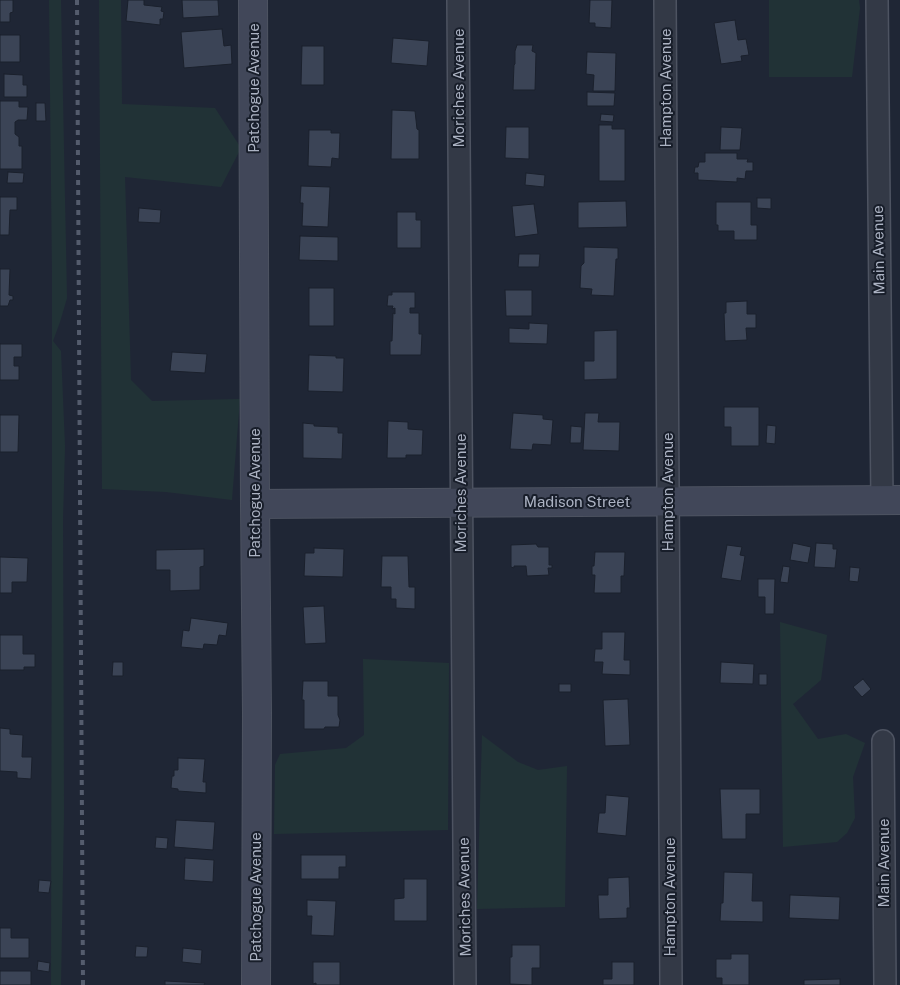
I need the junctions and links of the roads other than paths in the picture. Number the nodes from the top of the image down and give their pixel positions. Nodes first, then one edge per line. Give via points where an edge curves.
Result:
1 (253, 0) edge
2 (458, 0) edge
3 (665, 0) edge
4 (877, 0) edge
5 (891, 500) edge
6 (461, 502) junction
7 (668, 502) junction
8 (255, 504) junction
9 (883, 741) dead end
10 (256, 985) edge
11 (465, 985) edge
12 (671, 985) edge
13 (885, 985) edge

1 - 8 street, Patchogue Avenue
2 - 6 street, Moriches Avenue
3 - 7 street, Hampton Avenue
4 - 5 street, Main Avenue
5 - 7 street, Madison Street
6 - 7 street, Madison Street
6 - 8 street, Madison Street
6 - 11 street, Moriches Avenue
7 - 12 street, Hampton Avenue
8 - 10 street, Patchogue Avenue
9 - 13 street, Main Avenue

